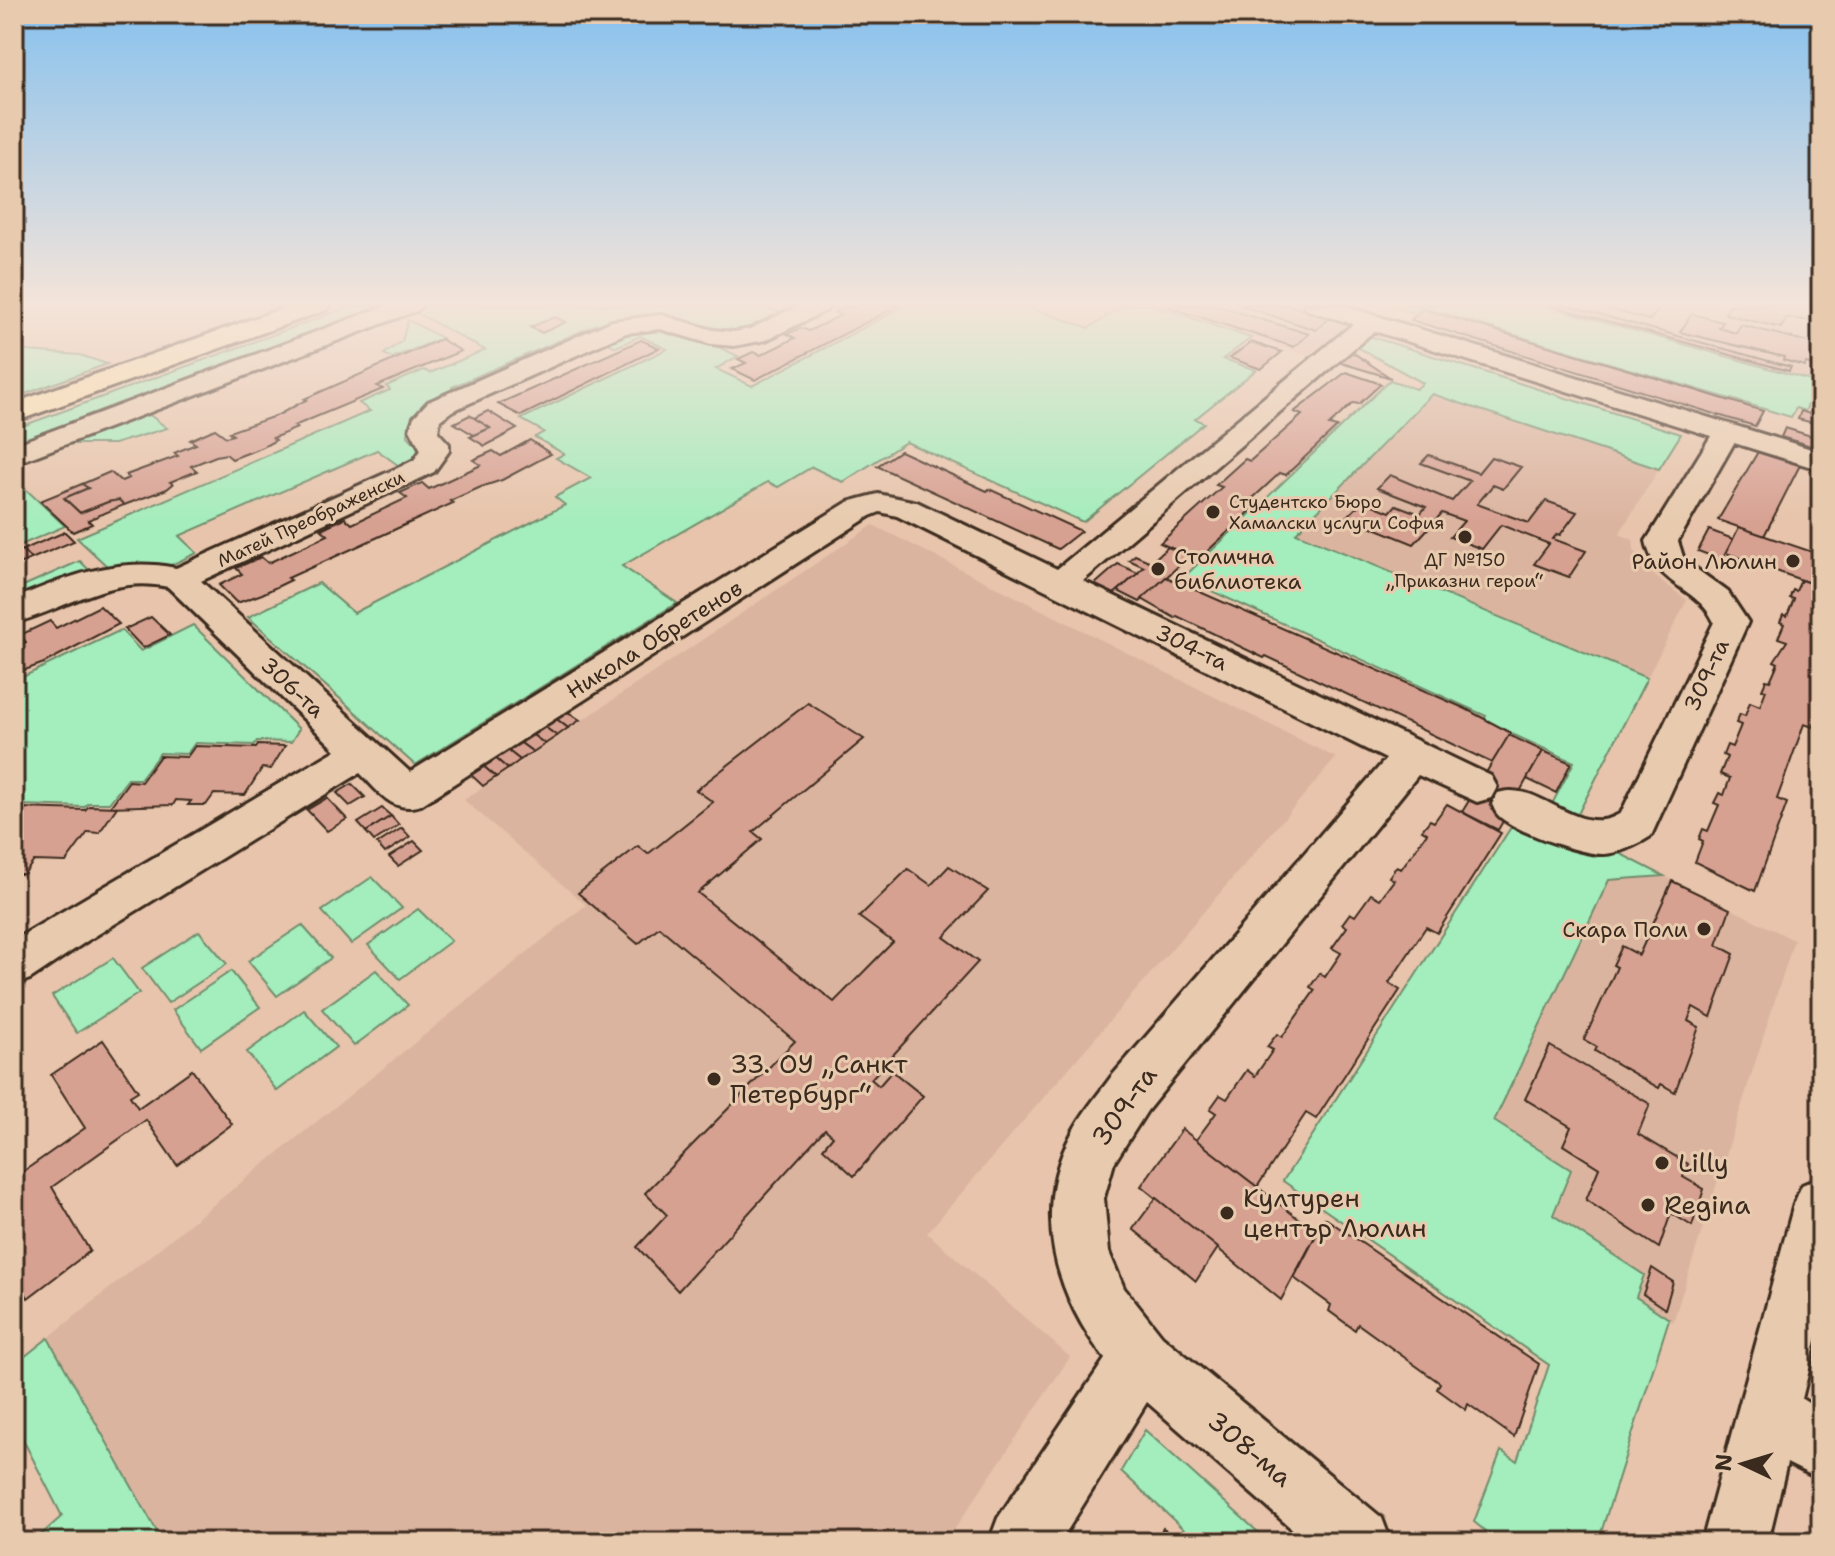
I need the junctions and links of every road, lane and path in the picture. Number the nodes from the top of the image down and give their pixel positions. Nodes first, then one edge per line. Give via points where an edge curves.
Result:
1 (113, 378) edge
2 (218, 378) edge
3 (503, 378) edge
4 (1304, 378) edge
5 (1550, 378) edge
6 (14, 413) edge
7 (1727, 432) junction
8 (14, 455) edge
9 (1821, 461) edge
10 (906, 508) joint
11 (179, 579) junction
12 (1062, 582) junction
13 (14, 612) edge
14 (363, 753) junction
15 (1412, 755) junction
16 (407, 794) joint
17 (1557, 826) joint
18 (14, 965) edge
19 (1821, 1204) edge
20 (1141, 1357) junction
21 (1768, 1413) junction
22 (1821, 1448) edge
23 (1022, 1542) edge
24 (1358, 1542) edge
25 (1735, 1542) edge

1 - 6 main road
2 - 8 street
3 - 11 street, Матей Преображенски via 429,414 424,434 435,451 424,466
4 - 12 street
5 - 7 street
7 - 9 street
7 - 17 street, 309-та via 1662,541 1662,554 1722,604 1731,622 1728,629 1636,824 1613,837 1596,838
10 - 12 street, 304-та
10 - 16 street, Никола Обретенов via 878,503 859,509
11 - 13 street via 160,573 107,576
11 - 14 street, 306-та
12 - 15 street, 304-та
14 - 16 street, 306-та
14 - 18 street
15 - 17 street, 304-та
15 - 20 street, 309-та via 1129,1094 1091,1151 1077,1198 1081,1252 1102,1308
19 - 21 street
20 - 23 street
20 - 24 street, 308-ма
21 - 22 street
21 - 25 street

